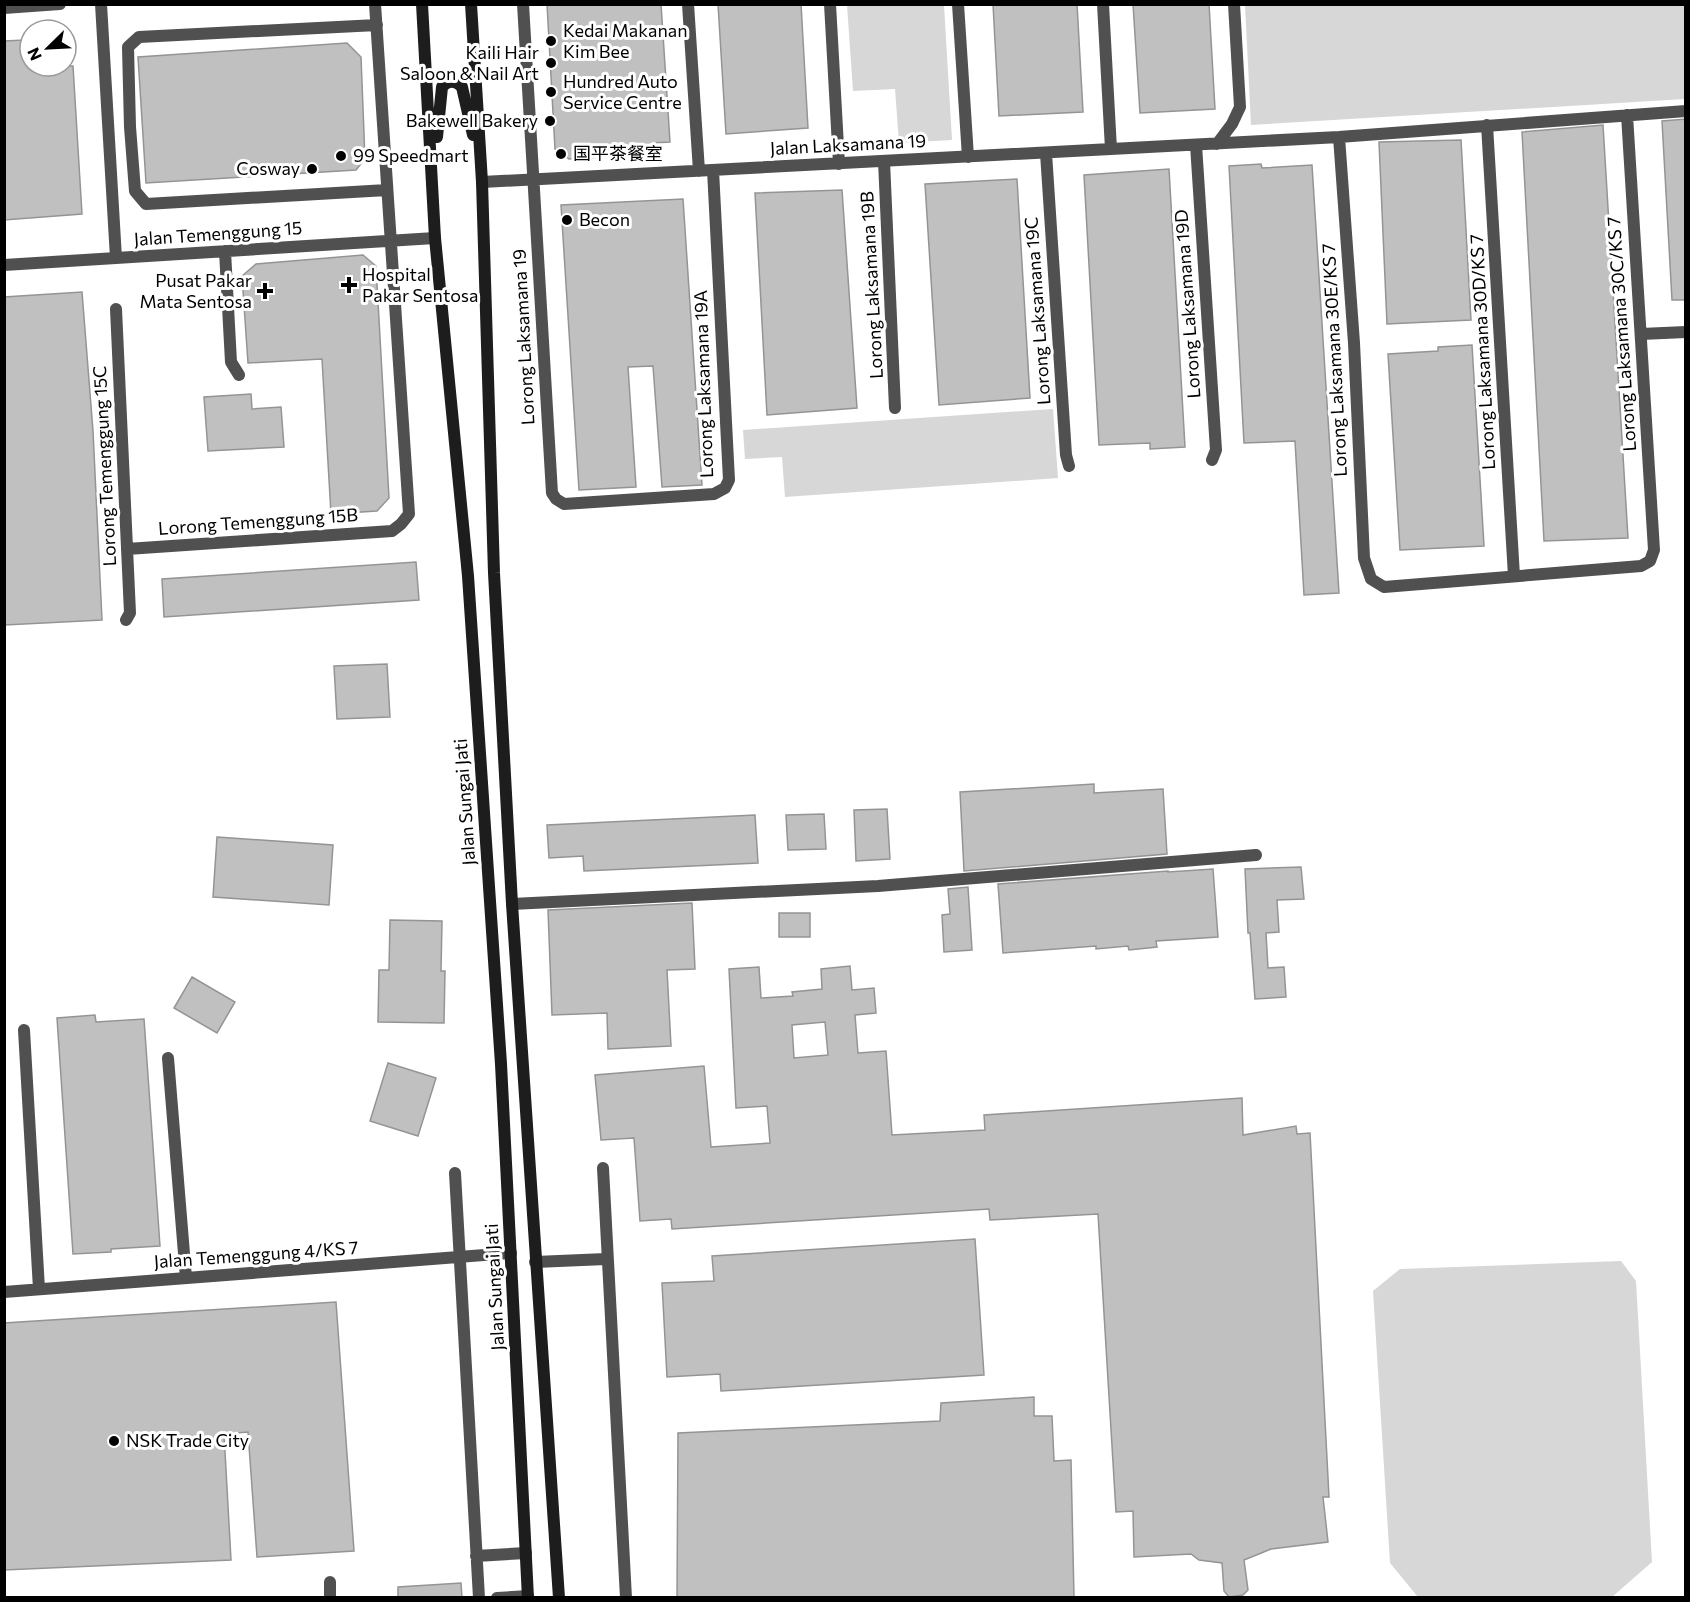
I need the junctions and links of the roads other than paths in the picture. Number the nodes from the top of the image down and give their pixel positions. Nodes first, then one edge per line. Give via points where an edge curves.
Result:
1 (60, 4) edge
2 (101, 4) edge
3 (375, 4) edge
4 (422, 4) edge
5 (471, 4) edge
6 (523, 4) edge
7 (688, 4) edge
8 (830, 4) edge
9 (958, 4) edge
10 (1103, 4) edge
11 (1234, 4) edge
12 (4, 8) edge
13 (376, 25) junction
14 (1686, 111) edge
15 (1627, 115) junction
16 (1487, 125) junction
17 (1339, 137) junction
18 (1217, 144) junction
19 (1196, 145) junction
20 (1111, 149) junction
21 (1046, 153) junction
22 (968, 157) junction
23 (884, 161) junction
24 (839, 164) junction
25 (713, 170) junction
26 (699, 171) junction
27 (433, 174) junction
28 (481, 176) junction
29 (533, 179) junction
30 (387, 190) junction
31 (435, 238) junction
32 (390, 241) junction
33 (225, 251) junction
34 (116, 258) junction
35 (4, 265) edge
36 (116, 309) dead end
37 (1686, 332) edge
38 (1641, 334) junction
39 (238, 375) dead end
40 (895, 408) dead end
41 (1212, 460) dead end
42 (1069, 466) dead end
43 (552, 493) joint
44 (128, 549) junction
45 (1514, 576) junction
46 (126, 620) dead end
47 (1256, 855) dead end
48 (512, 904) junction
49 (24, 1030) dead end
50 (168, 1058) dead end
51 (603, 1168) dead end
52 (455, 1173) dead end
53 (511, 1253) junction
54 (459, 1257) junction
55 (606, 1259) junction
56 (535, 1262) junction
57 (186, 1278) junction
58 (39, 1289) junction
59 (4, 1292) edge
60 (526, 1553) junction
61 (476, 1556) junction
62 (330, 1582) dead end
63 (559, 1596) edge
64 (528, 1597) edge
65 (330, 1598) edge
66 (478, 1598) edge
67 (497, 1598) edge
68 (626, 1598) edge

1 - 12 street
2 - 34 street
3 - 13 street
4 - 27 main road, Jalan Sungai Jati
5 - 28 main road
6 - 29 street, Lorong Laksamana 19
7 - 26 street
8 - 24 street
9 - 22 street
10 - 20 street
11 - 18 street via 1240,107
13 - 30 street
13 - 30 street via 139,37 128,47 130,127 135,191 146,204
14 - 15 street, Jalan Laksamana 19
15 - 16 street, Jalan Laksamana 19
15 - 38 street, Lorong Laksamana 30C/KS 7
16 - 17 street, Jalan Laksamana 19
16 - 45 street, Lorong Laksamana 30D/KS 7
17 - 18 street, Jalan Laksamana 19
17 - 45 street, Lorong Laksamana 30E/KS 7 via 1364,558 1371,579 1384,587
18 - 19 street, Jalan Laksamana 19
19 - 20 street, Jalan Laksamana 19
19 - 41 street, Lorong Laksamana 19D via 1216,450
20 - 21 street, Jalan Laksamana 19
21 - 22 street, Jalan Laksamana 19
21 - 42 street, Lorong Laksamana 19C
22 - 23 street, Jalan Laksamana 19
23 - 24 street, Jalan Laksamana 19
23 - 40 street, Lorong Laksamana 19B
24 - 25 street, Jalan Laksamana 19
25 - 26 street, Jalan Laksamana 19
25 - 43 street, Lorong Laksamana 19A via 729,480 725,488 714,494 564,504
26 - 29 street, Jalan Laksamana 19
27 - 28 main road via 442,87 451,81 462,87
27 - 31 main road, Jalan Sungai Jati
28 - 29 street, Jalan Laksamana 19
28 - 48 main road via 494,573
29 - 43 street, Lorong Laksamana 19
30 - 32 street
31 - 32 street, Jalan Temenggung 15
31 - 53 main road, Jalan Sungai Jati via 468,576
32 - 33 street, Jalan Temenggung 15
32 - 44 street, Lorong Temenggung 15B via 409,514 402,524 392,531
33 - 34 street, Jalan Temenggung 15
33 - 39 street via 231,362
34 - 35 street, Jalan Temenggung 15
36 - 44 street, Lorong Temenggung 15C
37 - 38 street
38 - 45 street, Lorong Laksamana 30C/KS 7 via 1654,550 1650,561 1641,566
44 - 46 street, Lorong Temenggung 15C via 130,613
47 - 48 street via 878,886
48 - 56 main road
49 - 58 street
50 - 57 street
51 - 55 street
52 - 54 street
53 - 54 street, Jalan Temenggung 4/KS 7
53 - 60 main road, Jalan Sungai Jati
54 - 57 street, Jalan Temenggung 4/KS 7
54 - 61 street
55 - 56 street
55 - 68 street
56 - 63 main road
57 - 58 street, Jalan Temenggung 4/KS 7
58 - 59 street, Jalan Temenggung 4/KS 7
60 - 61 street
60 - 64 main road, Jalan Sungai Jati
61 - 66 street
62 - 65 street
64 - 67 street

